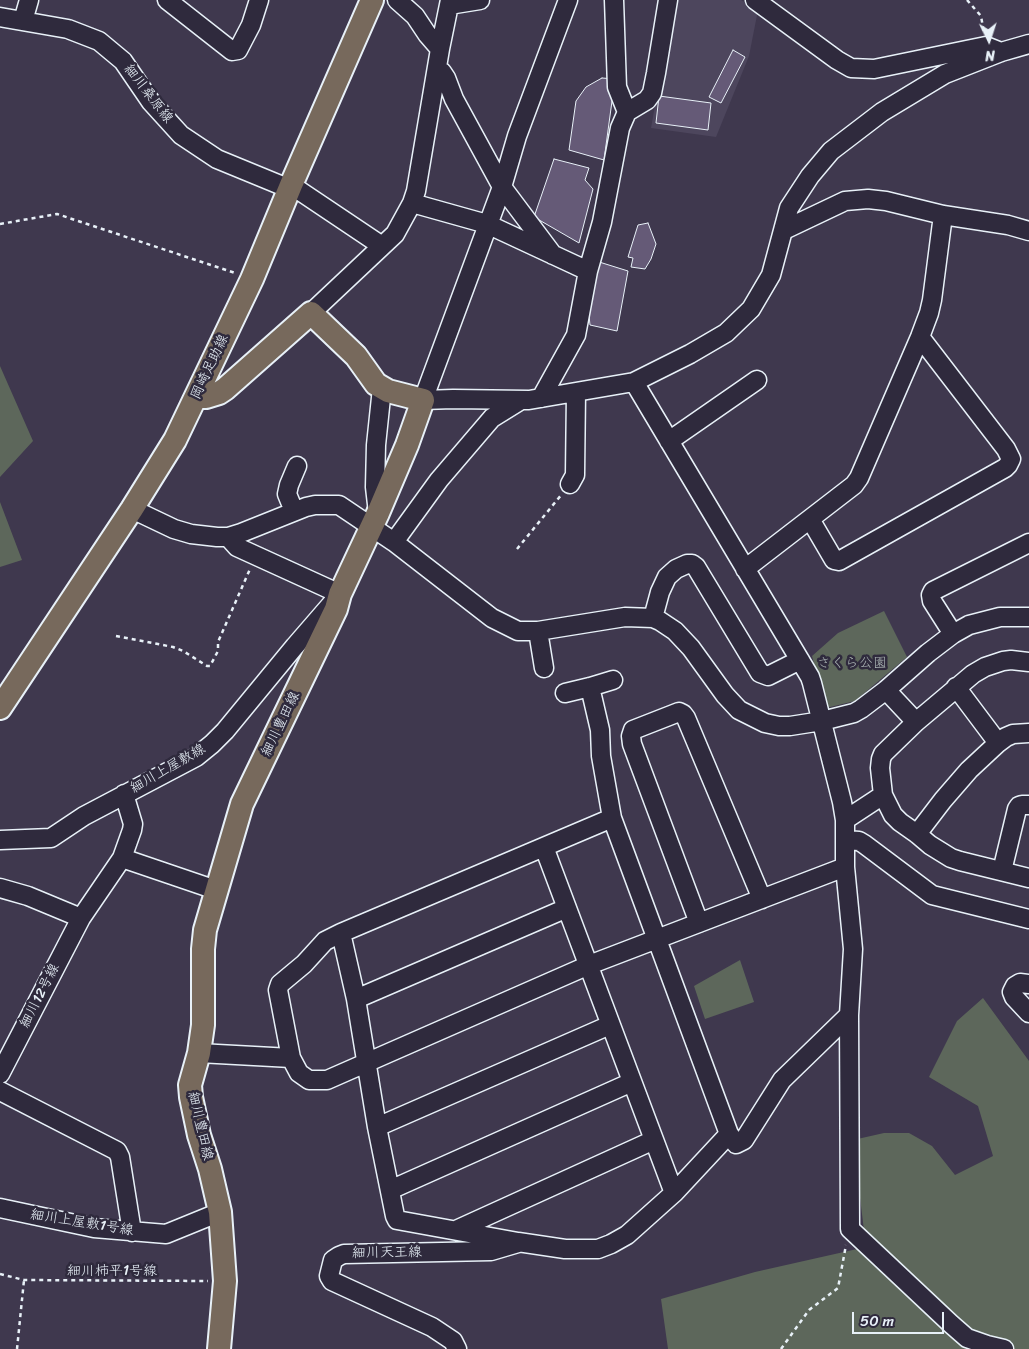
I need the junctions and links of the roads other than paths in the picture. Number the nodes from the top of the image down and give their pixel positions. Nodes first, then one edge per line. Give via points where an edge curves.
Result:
1 (29, 0) edge
2 (167, 0) edge
3 (259, 0) edge
4 (372, 0) edge
5 (397, 0) edge
6 (480, 0) edge
7 (568, 0) edge
8 (614, 0) edge
9 (668, 0) edge
10 (755, 0) edge
11 (449, 2) edge
12 (0, 17) edge
13 (23, 21) junction
14 (1029, 44) edge
15 (440, 49) junction
16 (994, 49) junction
17 (436, 70) junction
18 (627, 112) junction
19 (290, 187) junction
20 (502, 187) junction
21 (412, 203) junction
22 (943, 215) junction
23 (487, 224) junction
24 (784, 230) junction
25 (1029, 231) edge
26 (382, 246) junction
27 (553, 255) junction
28 (588, 271) junction
29 (311, 313) junction
30 (920, 337) junction
31 (757, 380) dead end
32 (634, 382) junction
33 (382, 388) junction
34 (576, 392) junction
35 (196, 397) junction
36 (541, 398) junction
37 (423, 400) junction
38 (521, 400) junction
39 (669, 441) junction
40 (297, 466) dead end
41 (570, 484) road end
42 (132, 510) junction
43 (294, 511) junction
44 (810, 519) junction
45 (375, 520) junction
46 (228, 537) junction
47 (394, 542) junction
48 (1027, 546) edge
49 (745, 569) junction
50 (340, 594) junction
51 (654, 618) junction
52 (1029, 618) edge
53 (538, 632) junction
54 (953, 634) junction
55 (800, 660) junction
56 (1029, 662) edge
57 (544, 668) dead end
58 (613, 680) dead end
59 (590, 687) junction
60 (956, 687) junction
61 (886, 690) junction
62 (565, 693) dead end
63 (0, 708) edge
64 (822, 721) junction
65 (916, 722) junction
66 (1029, 733) edge
67 (998, 743) junction
68 (124, 794) junction
69 (883, 795) junction
70 (1029, 805) edge
71 (612, 818) junction
72 (845, 820) junction
73 (917, 834) junction
74 (0, 840) edge
75 (845, 840) junction
76 (544, 847) junction
77 (122, 858) junction
78 (846, 867) junction
79 (1002, 871) junction
80 (1029, 878) edge
81 (0, 888) edge
82 (216, 890) junction
83 (762, 899) junction
84 (567, 908) junction
85 (81, 918) junction
86 (1029, 919) edge
87 (699, 923) junction
88 (341, 933) junction
89 (657, 940) junction
90 (589, 966) junction
91 (1029, 984) edge
92 (356, 999) junction
93 (1029, 1014) edge
94 (849, 1015) junction
95 (610, 1025) junction
96 (199, 1052) junction
97 (291, 1058) junction
98 (366, 1063) junction
99 (0, 1074) edge
100 (632, 1082) junction
101 (0, 1091) edge
102 (377, 1127) junction
103 (729, 1134) junction
104 (654, 1140) junction
105 (390, 1190) junction
106 (674, 1193) junction
107 (0, 1208) edge
108 (220, 1212) junction
109 (456, 1230) junction
110 (132, 1232) junction
111 (518, 1242) junction
112 (219, 1349) edge
113 (457, 1349) edge
114 (1004, 1349) edge

1 - 13 street
2 - 3 street via 232,51 238,50
4 - 19 main road, 岡崎足助線
5 - 15 street via 415,16
6 - 11 street
7 - 20 street via 517,136
8 - 18 street via 617,86
9 - 18 street via 652,93 647,100
10 - 16 street via 851,68 874,69
11 - 15 street
12 - 13 street, 細川桑原線
13 - 19 street, 細川桑原線 via 68,30 100,42 123,62 151,102 181,135 217,160
14 - 16 street
15 - 17 street
16 - 24 street via 882,112 831,151 789,208
17 - 20 street via 446,78
17 - 21 street
18 - 28 street via 620,128 602,222
19 - 26 street, 細川桑原線
19 - 35 main road, 岡崎足助線 via 252,279
20 - 23 street
20 - 27 street
21 - 23 street
21 - 26 street via 395,234
22 - 24 street via 886,201 853,199
22 - 25 street
22 - 30 street via 932,300
23 - 27 street
23 - 37 street
24 - 32 street via 771,275 751,309 726,333
26 - 29 street
27 - 28 street
28 - 36 street via 576,335
29 - 33 main road via 356,356
29 - 35 main road via 225,389 206,397
30 - 44 street via 859,478
30 - 44 street via 1006,448 1011,459 1008,465 839,562 834,560
31 - 39 street
32 - 34 street
32 - 39 street
33 - 37 main road
33 - 45 street via 376,445
34 - 36 street
34 - 41 street via 575,475
35 - 42 main road, 岡崎足助線 via 175,440
36 - 38 street
37 - 38 street
37 - 45 main road, 細川豊田線
38 - 47 street via 492,418 438,480
39 - 49 street
40 - 43 street via 287,494
42 - 46 street via 191,534
42 - 63 main road, 岡崎足助線
43 - 45 street via 315,504 339,505
43 - 46 street
44 - 49 street
45 - 47 street
45 - 50 main road, 細川豊田線
46 - 50 street via 237,547
47 - 53 street via 492,618 518,631
48 - 54 street via 933,591 932,601
49 - 55 street
50 - 68 street, 細川上屋敷線 via 212,744 196,757
50 - 82 main road, 細川豊田線 via 336,609 242,804
51 - 53 street via 624,616
51 - 55 street via 667,577 676,569 692,564 760,673 768,676
51 - 64 street via 675,630 739,710 779,726
52 - 54 street via 1000,617 969,625
53 - 57 street
54 - 61 street
55 - 64 street via 812,683
56 - 60 street via 1011,660 995,663
58 - 59 street
59 - 62 street
59 - 71 street via 600,730 601,756
60 - 65 street
60 - 67 street
61 - 64 street via 861,710
61 - 65 street
64 - 72 street
65 - 69 street via 883,754 880,768
66 - 67 street via 1013,734
67 - 73 street via 969,770
68 - 74 street, 細川上屋敷線 via 51,838
68 - 77 street, 細川12号線 via 133,824
69 - 72 street
69 - 73 street via 893,814
70 - 79 street via 1017,809
71 - 76 street
71 - 89 street
72 - 75 street
73 - 79 street via 951,858
75 - 78 street
75 - 86 street via 864,844 932,895
76 - 84 street
76 - 88 street
77 - 82 street
77 - 85 street, 細川12号線
78 - 83 street
78 - 94 street via 853,949
79 - 80 street
81 - 85 street
82 - 96 main road, 細川豊田線 via 203,939 203,1025
83 - 87 street
83 - 87 street via 686,718 679,712 634,730 631,736
84 - 90 street
84 - 92 street
85 - 99 street, 細川12号線
87 - 89 street
88 - 92 street
88 - 97 street via 325,942 283,981 278,990
89 - 90 street
89 - 103 street
90 - 95 street
90 - 98 street
91 - 93 street via 1020,983 1012,992
92 - 98 street
94 - 103 street via 782,1080 744,1140 736,1144
94 - 114 street via 850,1229 967,1338
95 - 100 street
95 - 102 street
96 - 97 street
96 - 108 main road, 細川豊田線 via 190,1085 191,1097
97 - 98 street via 299,1074 309,1080 320,1081
98 - 102 street
100 - 104 street
100 - 105 street
101 - 110 street via 117,1151
102 - 105 street
103 - 106 street
104 - 106 street
104 - 109 street
105 - 109 street via 397,1220
106 - 111 street via 627,1235 598,1249 565,1249
107 - 110 street, 細川上屋敷1号線 via 94,1228
108 - 110 street, 細川上屋敷1号線 via 166,1234
108 - 112 main road, 細川豊田線 via 225,1281
109 - 111 street
111 - 113 street, 細川天王線 via 491,1251 344,1254 333,1260 329,1276 332,1282 432,1326 453,1341

